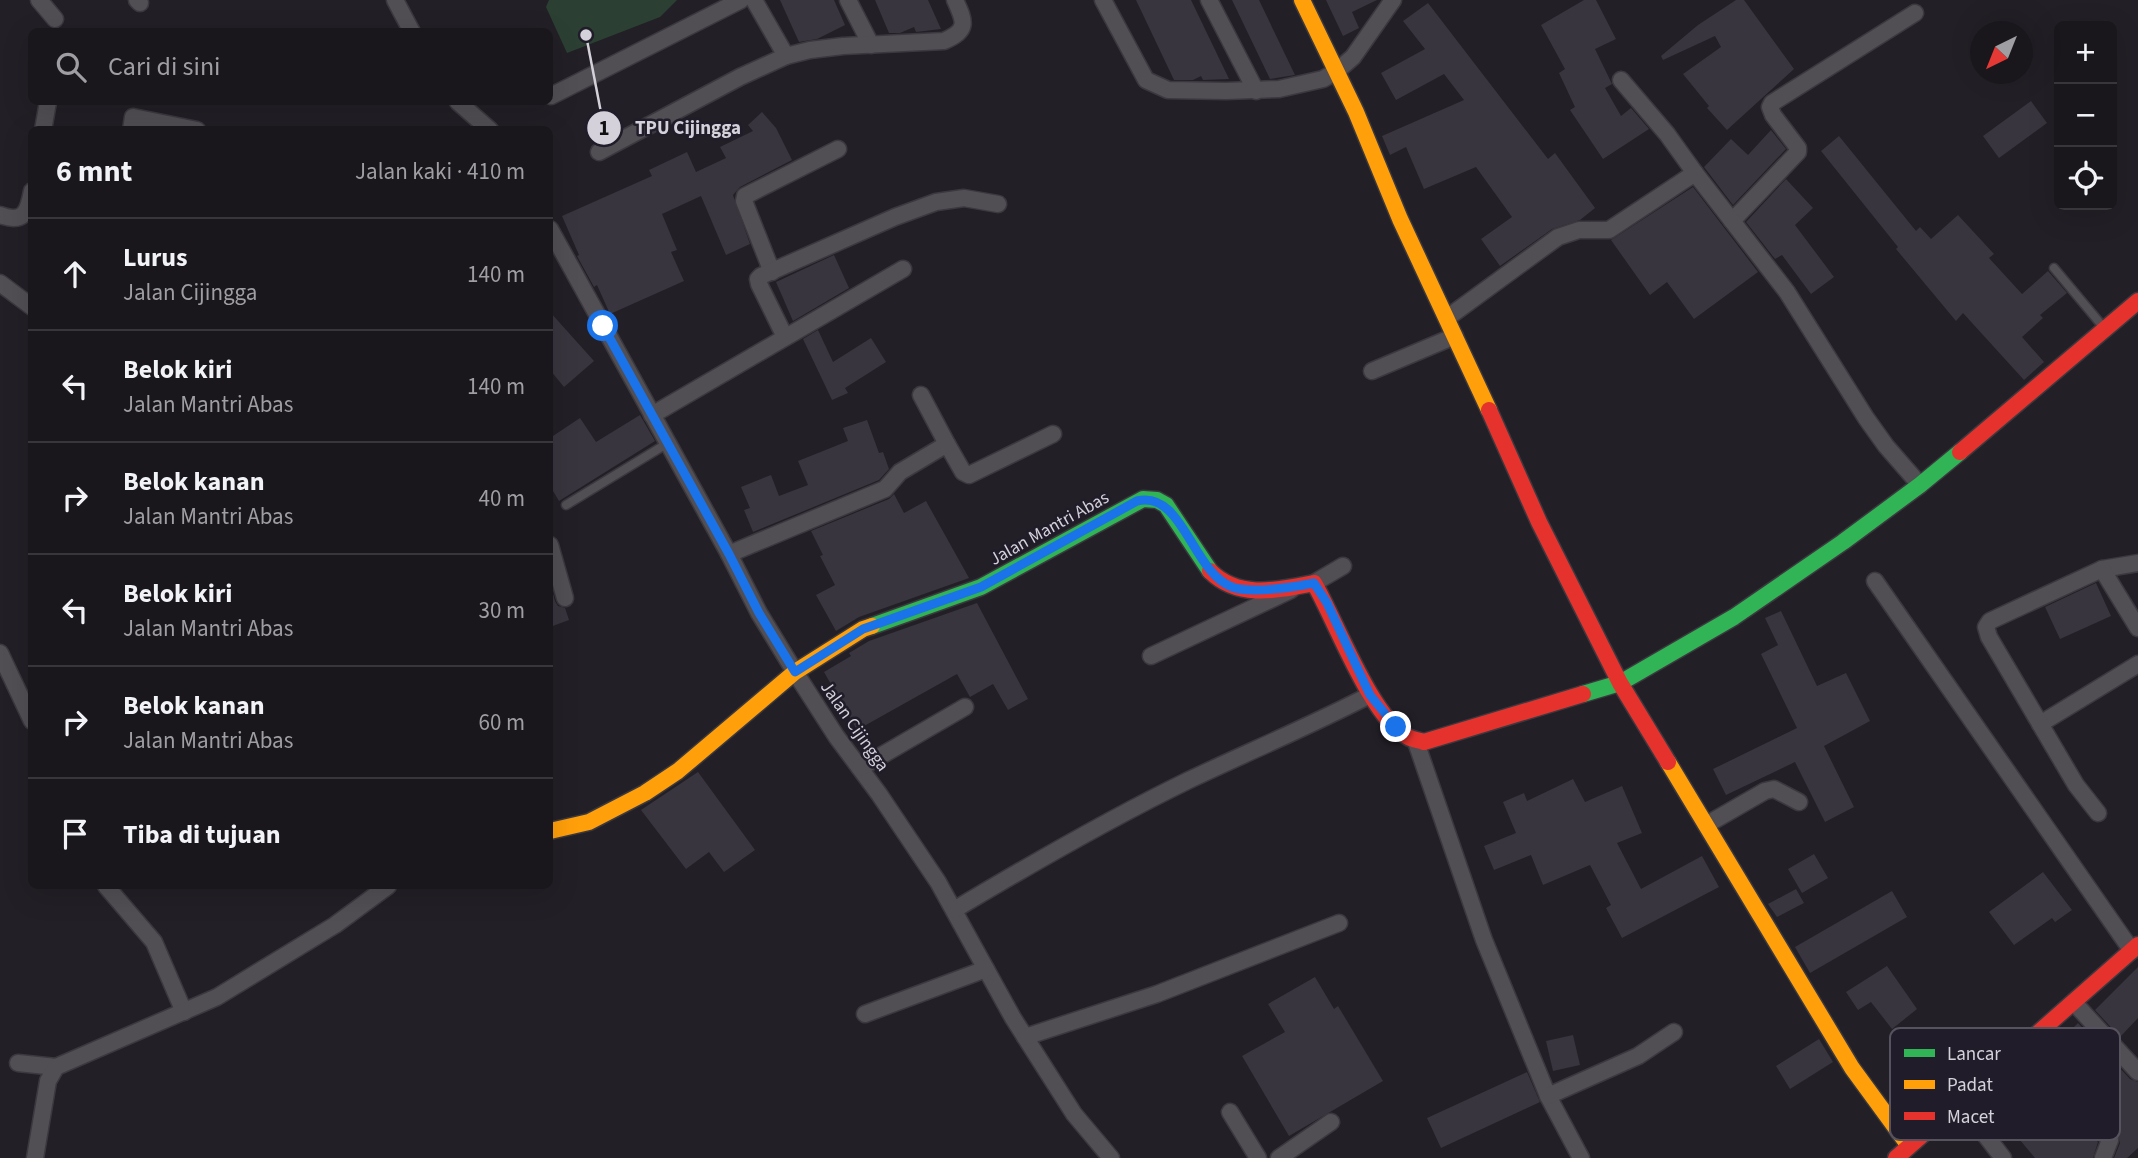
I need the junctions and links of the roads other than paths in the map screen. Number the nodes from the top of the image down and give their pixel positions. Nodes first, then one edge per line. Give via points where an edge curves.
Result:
1 (39, 0) edge
2 (395, 0) edge
3 (741, 0) edge
4 (754, 0) edge
5 (848, 0) edge
6 (955, 0) edge
7 (1103, 0) edge
8 (1209, 0) edge
9 (1302, 0) edge
10 (1393, 0) edge
11 (1915, 13) dead end
12 (55, 19) dead end
13 (410, 28) edge
14 (871, 45) junction
15 (786, 56) junction
16 (1337, 71) junction
17 (1621, 80) dead end
18 (1256, 91) junction
19 (553, 95) edge
20 (47, 105) edge
21 (461, 105) edge
22 (44, 126) edge
23 (132, 126) edge
24 (177, 126) edge
25 (485, 126) edge
26 (838, 149) dead end
27 (599, 152) dead end
28 (1695, 173) junction
29 (998, 204) dead end
30 (28, 210) edge
31 (0, 215) edge
32 (1732, 221) junction
33 (553, 234) edge
34 (2054, 268) dead end
35 (903, 269) dead end
36 (772, 272) junction
37 (0, 284) edge
38 (2138, 301) edge
39 (28, 304) edge
40 (1447, 318) junction
41 (2105, 329) junction
42 (1455, 336) junction
43 (785, 337) junction
44 (1372, 371) dead end
45 (920, 395) dead end
46 (652, 415) junction
47 (1053, 434) dead end
48 (668, 443) junction
49 (947, 444) junction
50 (1920, 485) junction
51 (566, 505) dead end
52 (729, 554) junction
53 (553, 556) edge
54 (2138, 563) edge
55 (1343, 566) dead end
56 (2102, 569) junction
57 (1875, 582) dead end
58 (1306, 584) junction
59 (565, 598) dead end
60 (2138, 628) edge
61 (0, 653) edge
62 (1151, 656) dead end
63 (2138, 664) edge
64 (795, 672) junction
65 (1620, 683) junction
66 (1370, 695) junction
67 (28, 702) edge
68 (965, 707) dead end
69 (2040, 724) junction
70 (1416, 742) junction
71 (860, 768) junction
72 (1799, 802) dead end
73 (2098, 813) dead end
74 (1706, 825) junction
75 (553, 830) edge
76 (109, 889) edge
77 (384, 889) edge
78 (954, 910) junction
79 (1339, 923) dead end
80 (2136, 950) edge
81 (2118, 967) junction
82 (986, 969) junction
83 (2078, 1007) junction
84 (184, 1012) junction
85 (864, 1014) dead end
86 (2049, 1028) edge
87 (2053, 1028) edge
88 (2097, 1028) edge
89 (1674, 1031) dead end
90 (1025, 1037) junction
91 (2120, 1052) edge
92 (18, 1063) dead end
93 (56, 1067) junction
94 (2138, 1072) edge
95 (1548, 1096) junction
96 (1230, 1112) dead end
97 (1331, 1122) dead end
98 (1890, 1125) edge
99 (1922, 1140) edge
100 (1922, 1140) edge
101 (1989, 1140) edge
102 (2110, 1140) edge
103 (1908, 1152) edge
104 (35, 1158) edge
105 (1111, 1158) edge
106 (1258, 1158) edge
107 (1279, 1158) edge
108 (1581, 1158) edge
109 (1896, 1158) edge
110 (2003, 1158) edge
111 (2103, 1158) edge

1 - 12 street
2 - 13 street
3 - 19 street
4 - 15 street
5 - 14 street
6 - 14 street via 963,21 957,35 944,41
7 - 18 street via 1141,74 1154,86
8 - 18 street
9 - 16 street
10 - 16 street via 1353,57
11 - 32 street via 1772,103 1773,115 1798,152
14 - 15 street
15 - 27 street
16 - 18 street via 1323,79
16 - 40 street
17 - 28 street
20 - 22 street
21 - 25 street
23 - 24 street via 133,117
26 - 36 street via 745,196
28 - 32 street
28 - 40 street via 1609,230 1579,230 1558,237
29 - 36 street via 964,198 936,202
30 - 31 street via 20,217
32 - 50 street via 1787,292 1879,437
33 - 46 street, Jalan Cijingga
34 - 41 lane
35 - 43 street
36 - 43 street via 758,281
37 - 39 street
38 - 41 street
40 - 42 street
41 - 50 street
42 - 44 street
42 - 65 street via 1539,522
43 - 46 street
45 - 49 street
46 - 48 street, Jalan Cijingga
47 - 49 street via 969,475
48 - 51 lane
48 - 52 street, Jalan Cijingga
49 - 52 street via 899,473 885,489
50 - 65 street via 1734,617
52 - 64 street, Jalan Cijingga
53 - 59 street
54 - 56 street
55 - 58 street
56 - 60 street
56 - 69 street via 1990,621 1986,628
57 - 80 street
58 - 62 street
58 - 64 street, Jalan Mantri Abas via 1248,589 1225,584 1210,571 1166,505 1143,499 981,587 863,629
58 - 66 street via 1327,603
61 - 67 street
63 - 69 street
64 - 71 street, Jalan Cijingga
64 - 75 street via 678,771 645,793 589,822
65 - 70 street
65 - 74 street
66 - 70 street via 1396,727
66 - 78 street via 1069,841
68 - 71 street
69 - 73 street
70 - 95 street via 1484,940
71 - 78 street, Jalan Cijingga
72 - 74 street via 1774,789 1765,791
74 - 98 street
76 - 84 street via 154,942
77 - 84 street via 262,971
78 - 82 street, Jalan Cijingga
79 - 90 street via 1157,994
80 - 81 street
81 - 83 street
81 - 86 street
82 - 85 street
82 - 90 street, Jalan Cijingga
83 - 87 street
83 - 88 street
84 - 93 street
89 - 95 street via 1638,1056
90 - 105 street, Jalan Cijingga via 1074,1114
91 - 94 street
92 - 93 street
93 - 104 street via 48,1081
95 - 108 street
96 - 106 street
97 - 107 street
99 - 103 street
100 - 103 street
101 - 110 street
102 - 111 street
103 - 109 street

